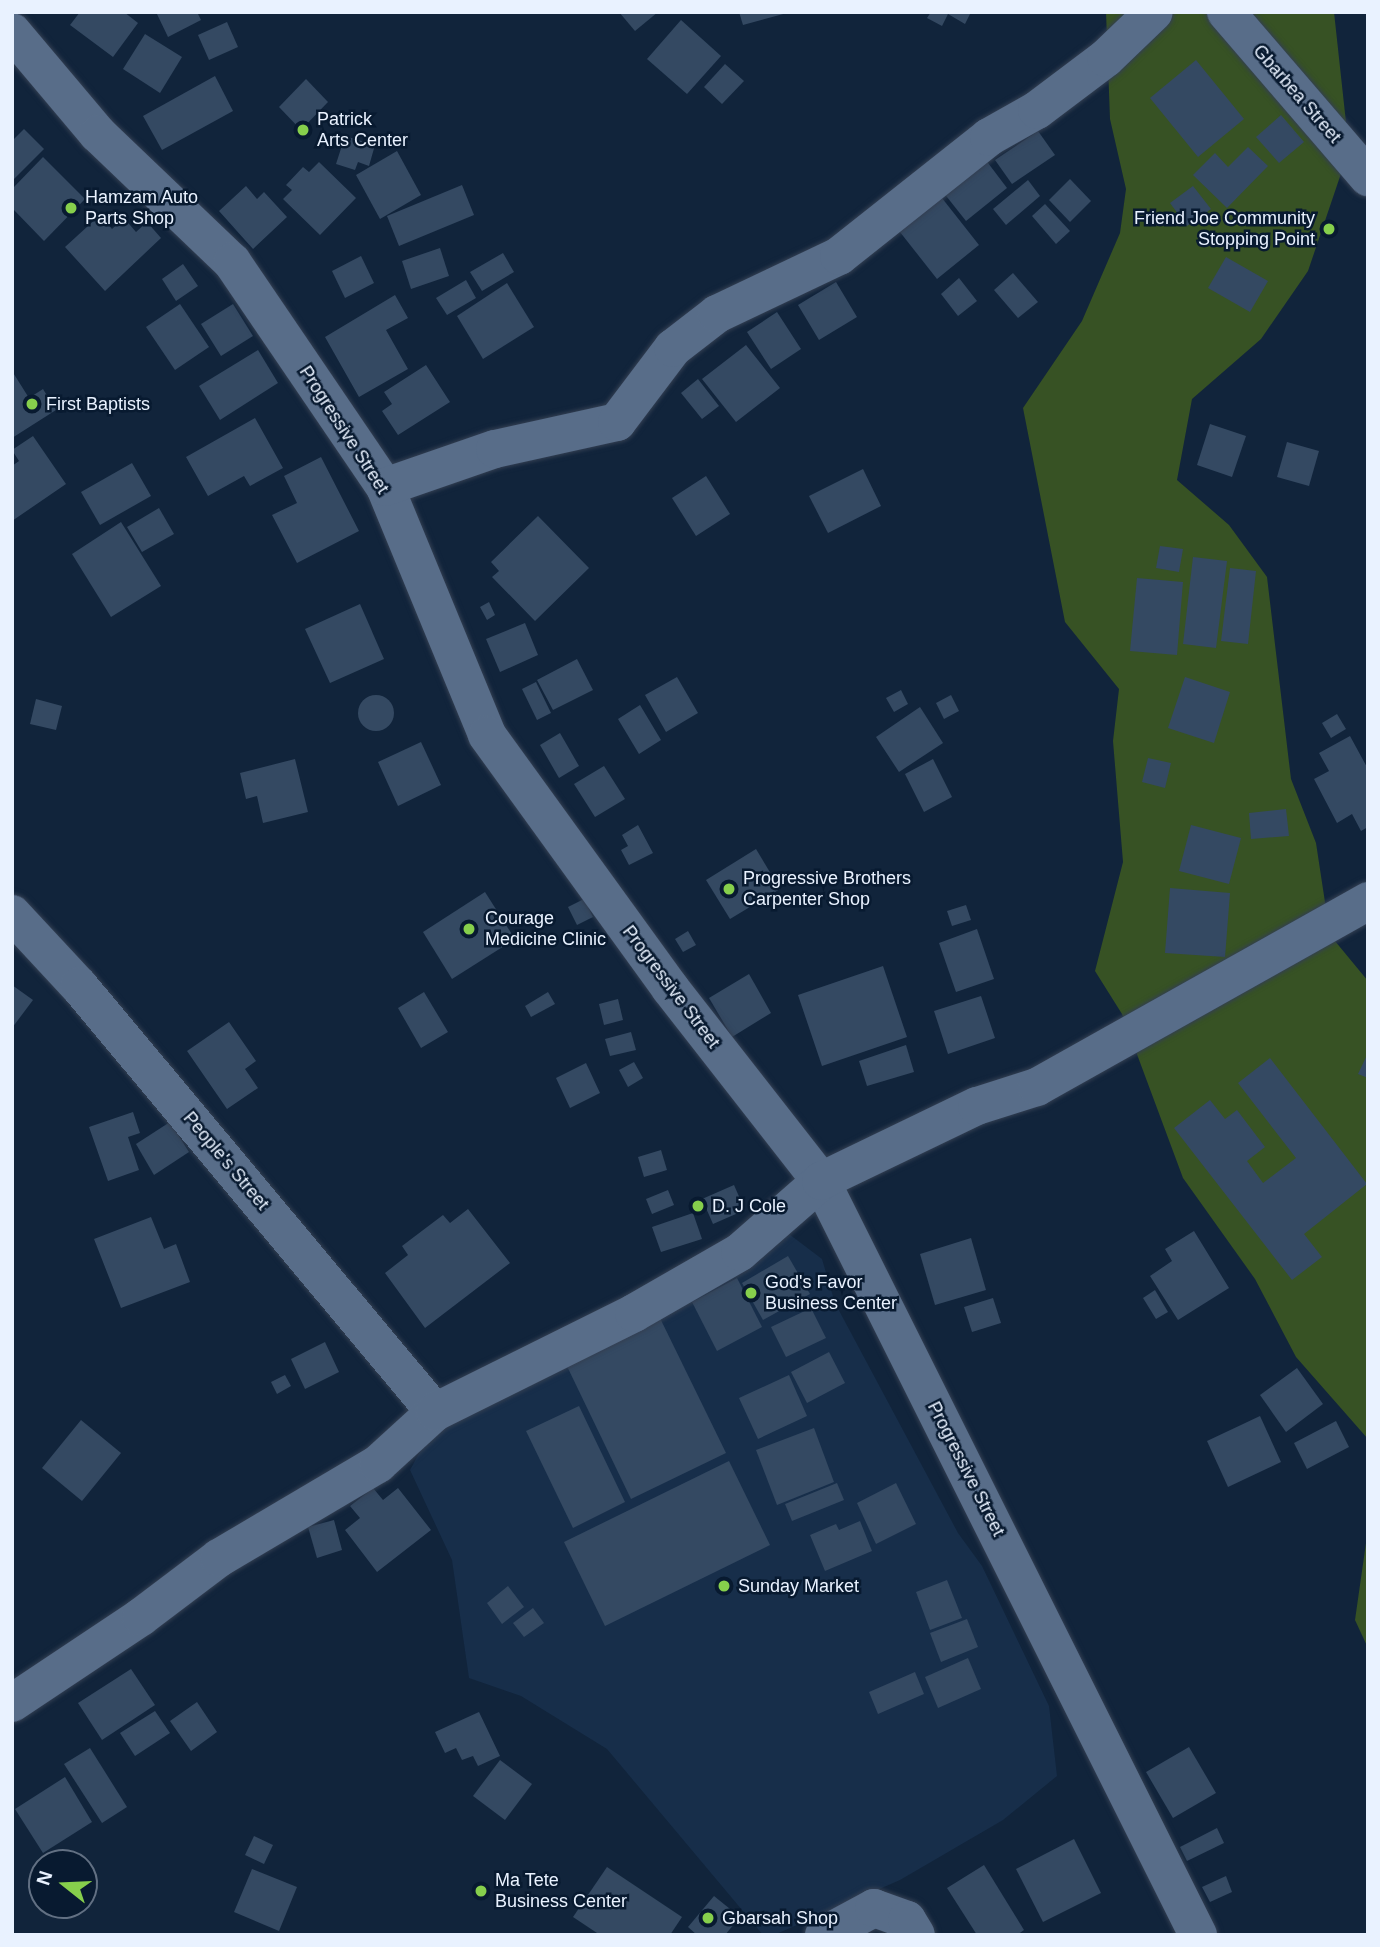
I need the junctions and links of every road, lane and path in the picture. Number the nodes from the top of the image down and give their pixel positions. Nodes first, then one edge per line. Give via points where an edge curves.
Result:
1 (1154, 12) edge
2 (1226, 12) edge
3 (12, 32) edge
4 (1368, 177) edge
5 (385, 487) junction
6 (1368, 901) edge
7 (12, 914) edge
8 (821, 1181) junction
9 (435, 1412) junction
10 (12, 1703) edge
11 (824, 1935) edge
12 (916, 1935) edge
13 (1198, 1935) edge

1 - 5 street via 1106,58 1037,110 989,137 839,256 717,314 673,348 617,422 495,449
2 - 4 street, Gbarbea Street
3 - 5 street, Progressive Street via 99,134 232,262
5 - 8 street, Progressive Street via 487,736 670,988
6 - 8 street via 1037,1087 977,1106
7 - 9 street, People's Street via 88,996
8 - 9 street via 740,1252 634,1313
8 - 13 street, Progressive Street
9 - 10 street via 378,1464 219,1558 141,1617
11 - 12 street via 874,1908 907,1920

